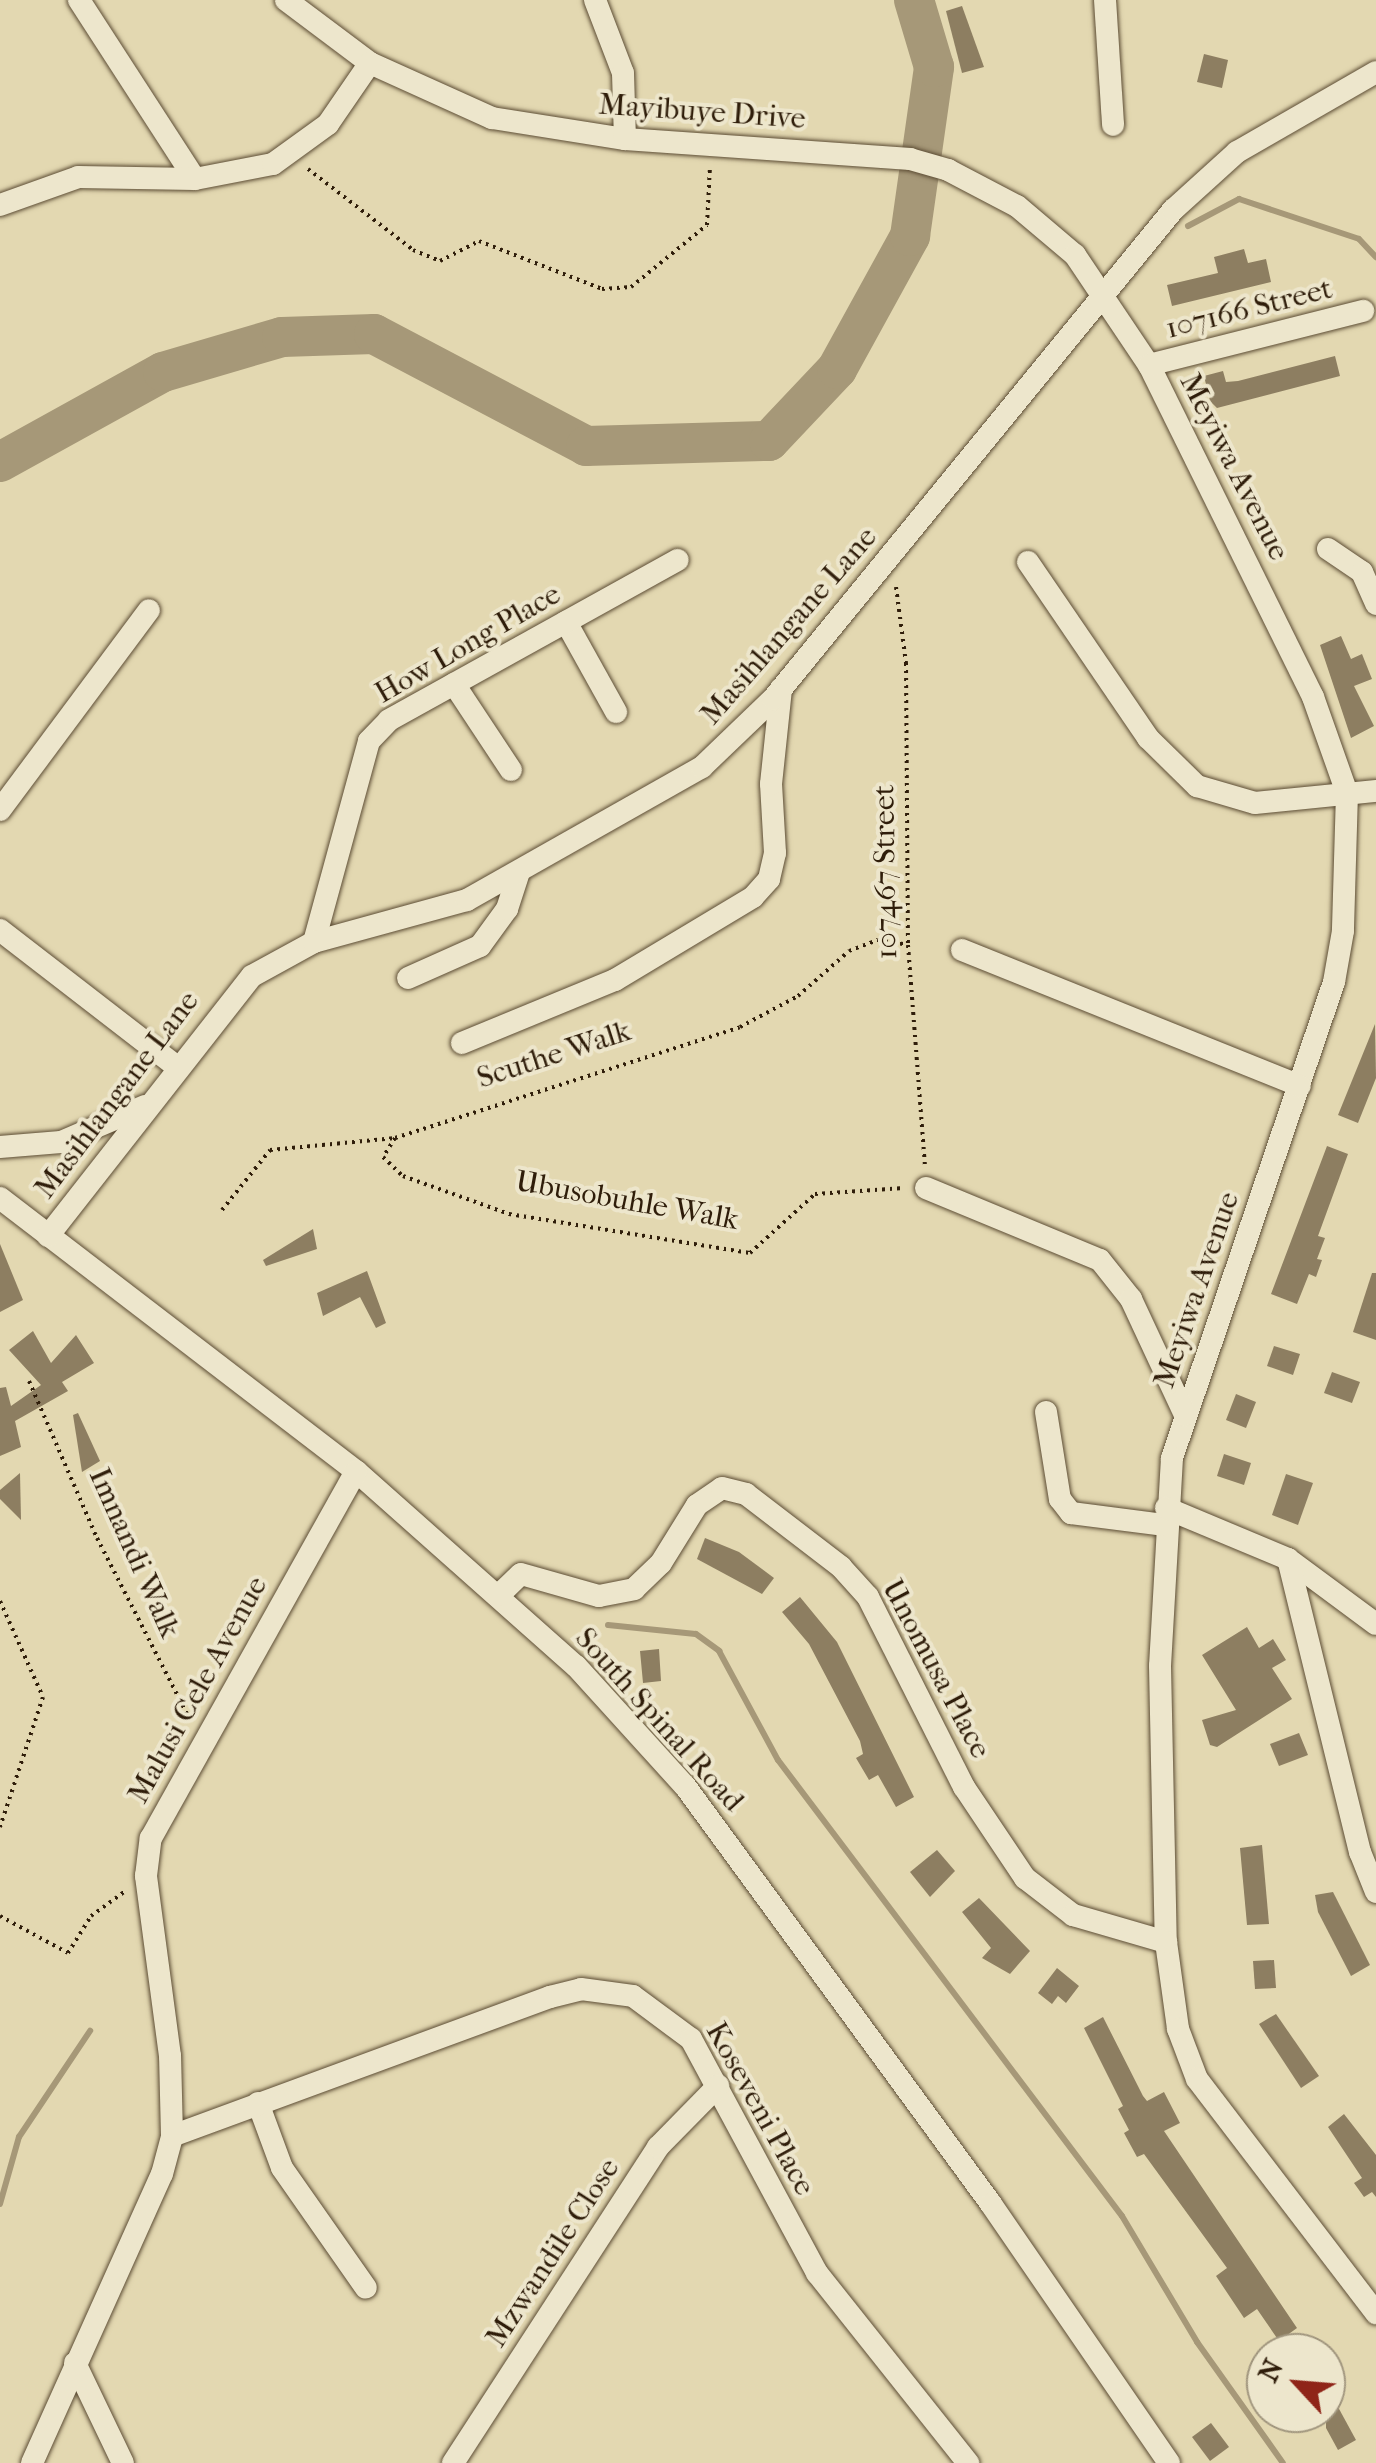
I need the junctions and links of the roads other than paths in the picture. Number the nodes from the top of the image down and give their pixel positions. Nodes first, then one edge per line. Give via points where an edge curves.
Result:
1 (79, 0) edge
2 (286, 0) edge
3 (595, 0) edge
4 (1105, 0) edge
5 (370, 63) junction
6 (1376, 72) edge
7 (1113, 125) dead end
8 (624, 140) junction
9 (195, 179) junction
10 (0, 205) edge
11 (1103, 290) junction
12 (1363, 311) dead end
13 (1149, 365) junction
14 (1328, 548) dead end
15 (678, 560) dead end
16 (1028, 562) dead end
17 (1376, 604) edge
18 (149, 610) dead end
19 (566, 622) junction
20 (454, 684) junction
21 (781, 689) junction
22 (616, 712) dead end
23 (512, 770) dead end
24 (1376, 791) edge
25 (1348, 793) junction
26 (0, 810) edge
27 (518, 873) junction
28 (0, 930) edge
29 (314, 942) junction
30 (962, 950) dead end
31 (408, 978) dead end
32 (462, 1043) dead end
33 (176, 1066) junction
34 (1300, 1086) junction
35 (148, 1104) junction
36 (0, 1147) edge
37 (926, 1188) road end
38 (0, 1198) edge
39 (48, 1236) junction
40 (1046, 1412) dead end
41 (1185, 1415) junction
42 (356, 1471) junction
43 (1165, 1516) junction
44 (1288, 1559) junction
45 (498, 1595) junction
46 (1376, 1624) edge
47 (1376, 1892) edge
48 (1166, 1942) junction
49 (718, 2086) junction
50 (258, 2103) junction
51 (172, 2136) junction
52 (1366, 2284) edge
53 (366, 2288) dead end
54 (1376, 2313) edge
55 (75, 2363) junction
56 (32, 2463) edge
57 (122, 2463) edge
58 (453, 2463) edge
59 (968, 2463) edge
60 (1169, 2463) edge

1 - 9 street
2 - 5 street, Mayibuye Drive
3 - 8 street via 623,74
4 - 7 street
5 - 8 street, Mayibuye Drive via 492,118
5 - 9 street via 328,124 291,155 249,172
6 - 11 street, Masihlangane Lane via 1237,152 1172,210
8 - 11 street, Mayibuye Drive via 874,154 948,170 1051,230
9 - 10 street via 78,177
11 - 13 street, Meyiwa Avenue
11 - 21 street, Masihlangane Lane
12 - 13 street, 107166 Street
13 - 25 street, Meyiwa Avenue via 1313,697
14 - 17 street via 1362,572
15 - 19 street, How Long Place
16 - 25 street via 1148,738 1197,786 1255,803
18 - 26 street
19 - 20 street, How Long Place
19 - 22 street
20 - 23 street
20 - 29 street, How Long Place via 389,720 369,741
21 - 27 street, Masihlangane Lane via 679,783
21 - 32 street via 771,784 774,853 769,879 754,897 614,980
24 - 25 street
25 - 34 street, Meyiwa Avenue via 1343,932
27 - 29 street, Masihlangane Lane via 434,912
27 - 31 street via 507,909 480,946
28 - 33 street
29 - 33 street, Masihlangane Lane via 252,976
30 - 34 street
33 - 35 street, Masihlangane Lane
34 - 41 street, Meyiwa Avenue
35 - 36 street via 61,1142
35 - 39 street, Masihlangane Lane
37 - 41 street via 1100,1260 1131,1300
38 - 39 street, South Spinal Road
39 - 42 street, South Spinal Road
40 - 43 street via 1060,1499 1070,1513
41 - 43 street, Meyiwa Avenue
42 - 45 street, South Spinal Road
42 - 51 street, Malusi Cele Avenue via 150,1838 146,1882 170,2056
43 - 44 street
43 - 48 street, Meyiwa Avenue via 1160,1666
44 - 46 street
44 - 47 street via 1360,1852
45 - 48 street, Unomusa Place via 522,1574 599,1596 634,1589 708,1495 722,1488 746,1494 841,1567 868,1597 964,1786 1024,1878 1073,1915
45 - 60 street, South Spinal Road via 576,1666 685,1786 1002,2220
48 - 52 street, Meyiwa Avenue via 1178,2029 1197,2079
49 - 50 street, Koseveni Place via 691,2039 660,2011 633,1996 581,1990
49 - 58 street, Mzwandile Close via 658,2147
49 - 59 street, Koseveni Place via 817,2273
50 - 51 street, Koseveni Place
50 - 53 street via 282,2168
51 - 55 street, Malusi Cele Avenue via 162,2174
52 - 54 street, Meyiwa Avenue
55 - 56 street, Malusi Cele Avenue
55 - 57 street

